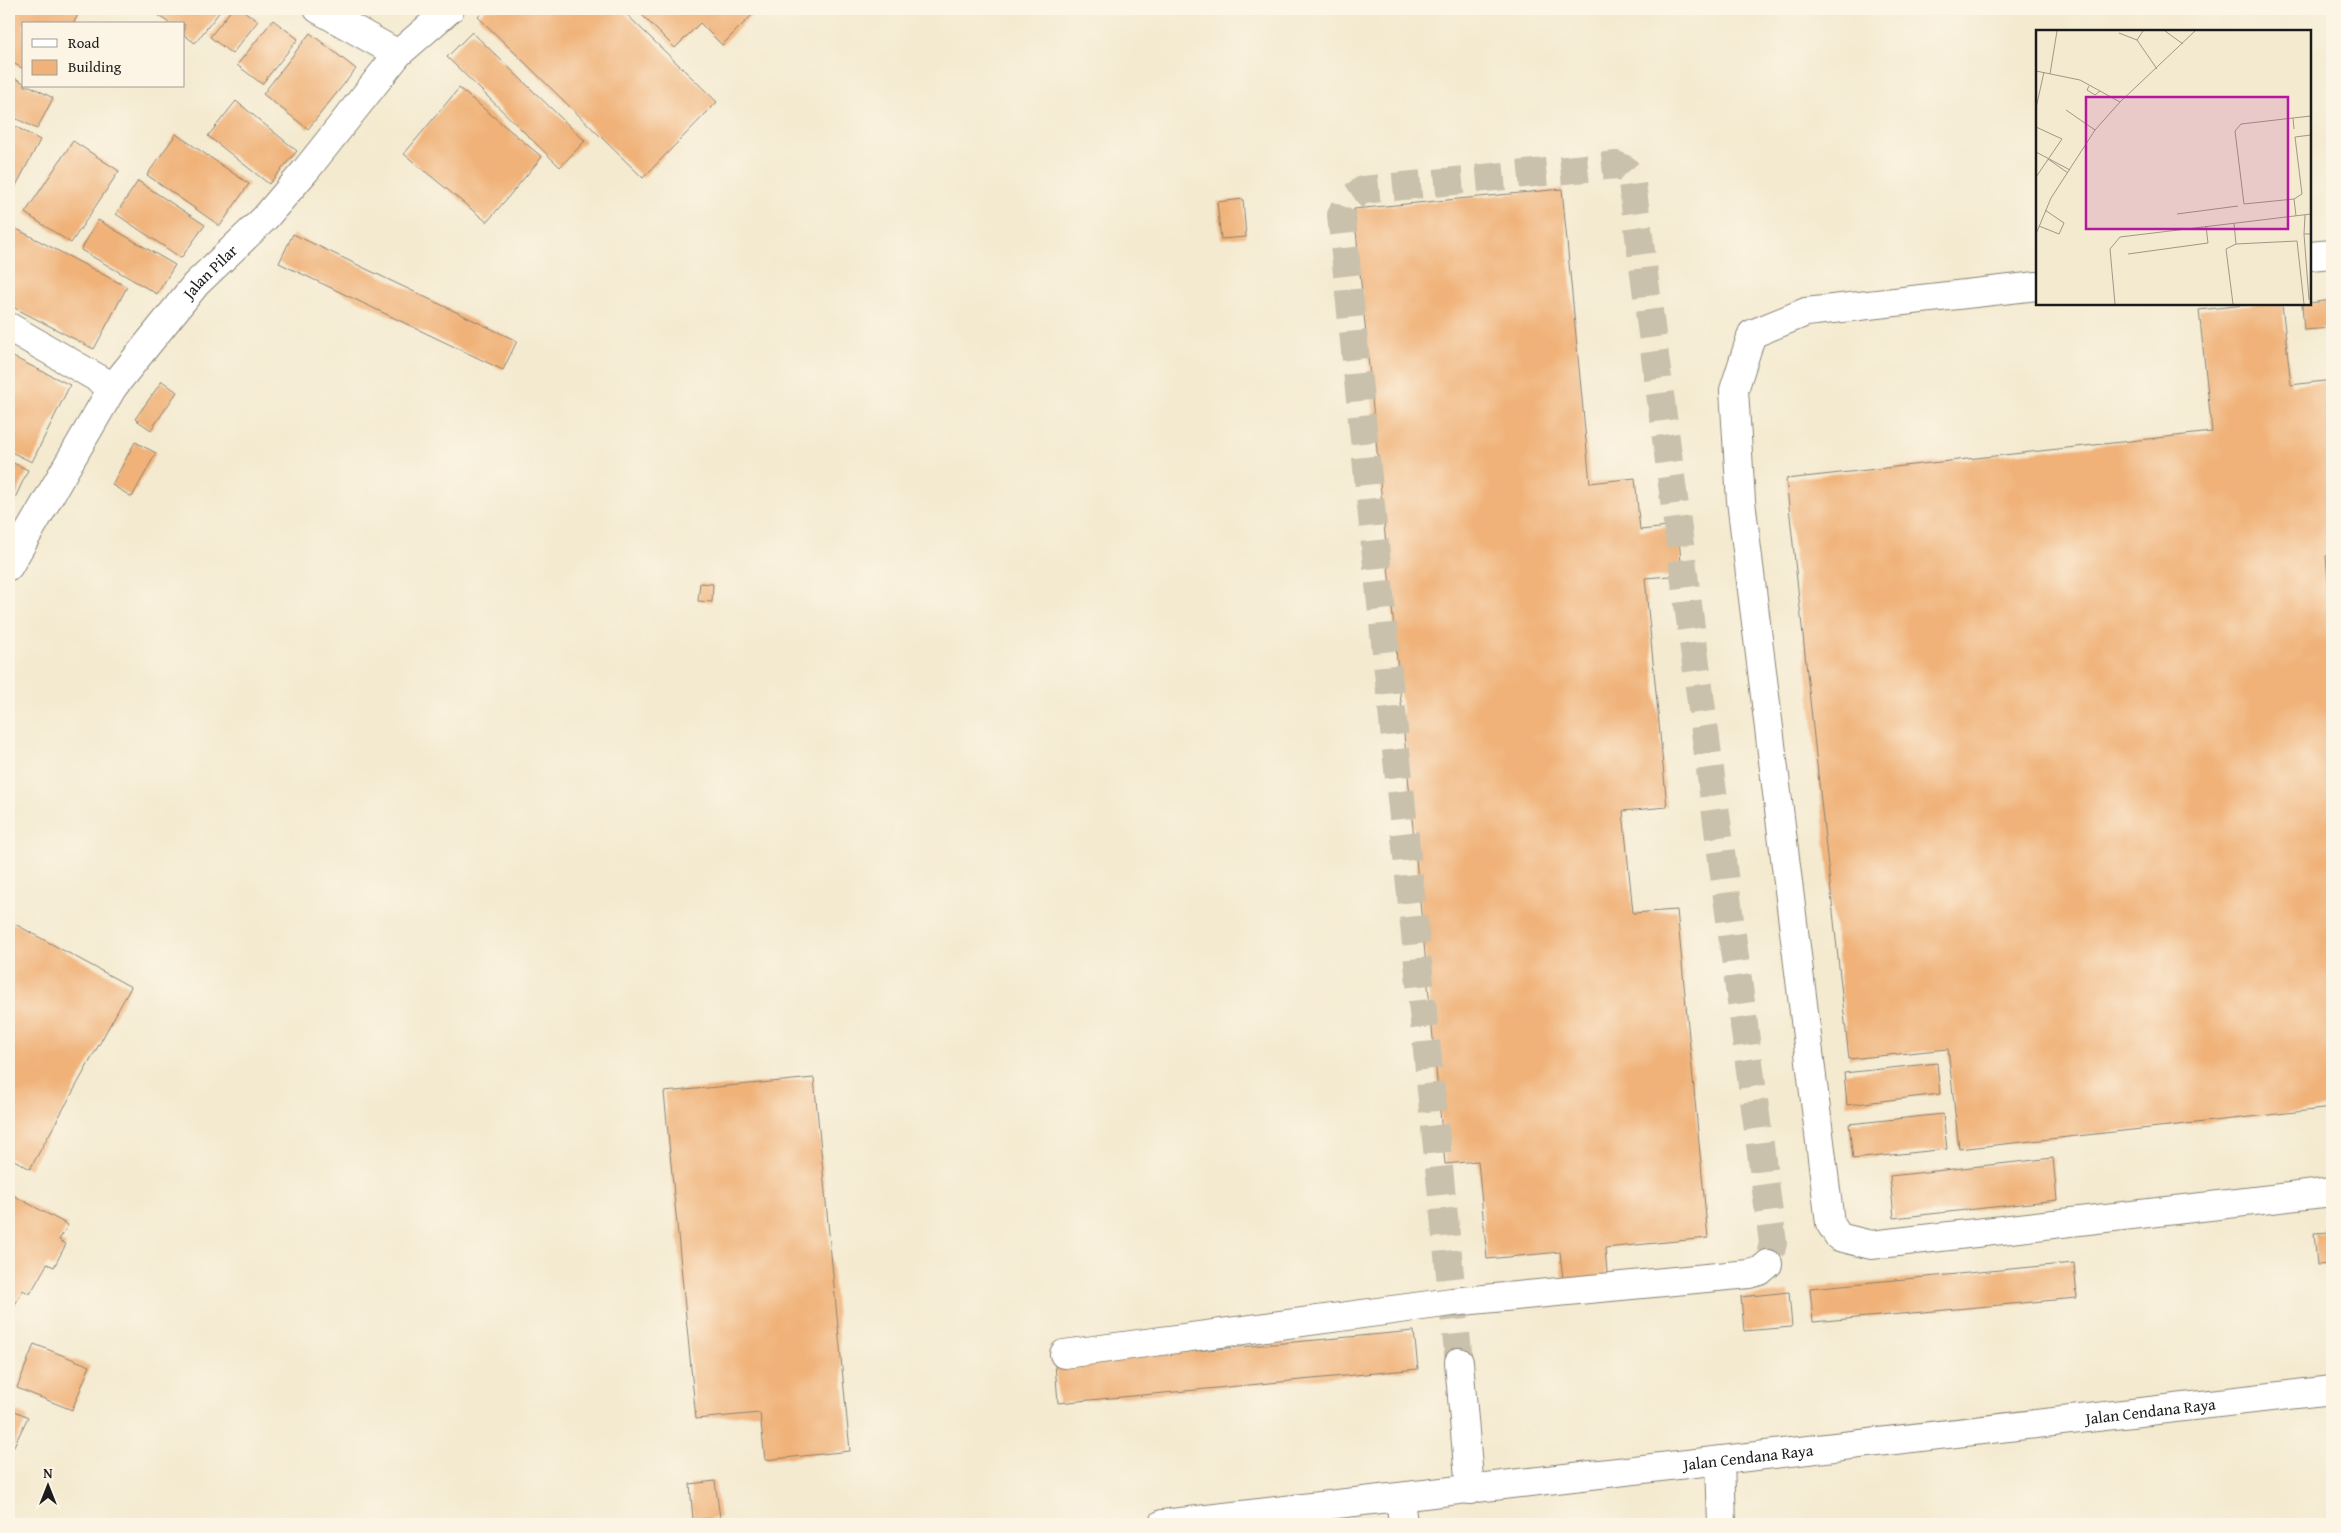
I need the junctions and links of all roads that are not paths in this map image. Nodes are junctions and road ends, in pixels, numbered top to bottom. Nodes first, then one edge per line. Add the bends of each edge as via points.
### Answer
1 (318, 9) edge
2 (450, 9) edge
3 (398, 54) junction
4 (2332, 254) edge
5 (2311, 256) edge
6 (2036, 286) edge
7 (9, 327) edge
8 (113, 387) junction
9 (9, 566) edge
10 (2332, 1192) edge
11 (1768, 1264) dead end
12 (1064, 1354) dead end
13 (1459, 1362) tunnel mouth
14 (2332, 1390) edge
15 (1720, 1461) junction
16 (1470, 1490) junction
17 (1400, 1498) junction
18 (1163, 1524) edge
19 (1403, 1524) edge
20 (1722, 1524) edge

1 - 3 street
2 - 3 street, Jalan Pilar
3 - 8 street, Jalan Pilar via 271,211 196,284
4 - 5 street
6 - 10 street via 1806,312 1752,334 1734,390 1741,501 1830,1223 1839,1237 1871,1245
7 - 8 street
8 - 9 street, Jalan Pilar
11 - 12 street via 1749,1274 1452,1302
13 - 16 street
14 - 15 street, Jalan Cendana Raya
15 - 16 street, Jalan Cendana Raya
15 - 20 street
16 - 17 street, Jalan Cendana Raya
17 - 18 street, Jalan Cendana Raya
17 - 19 street

